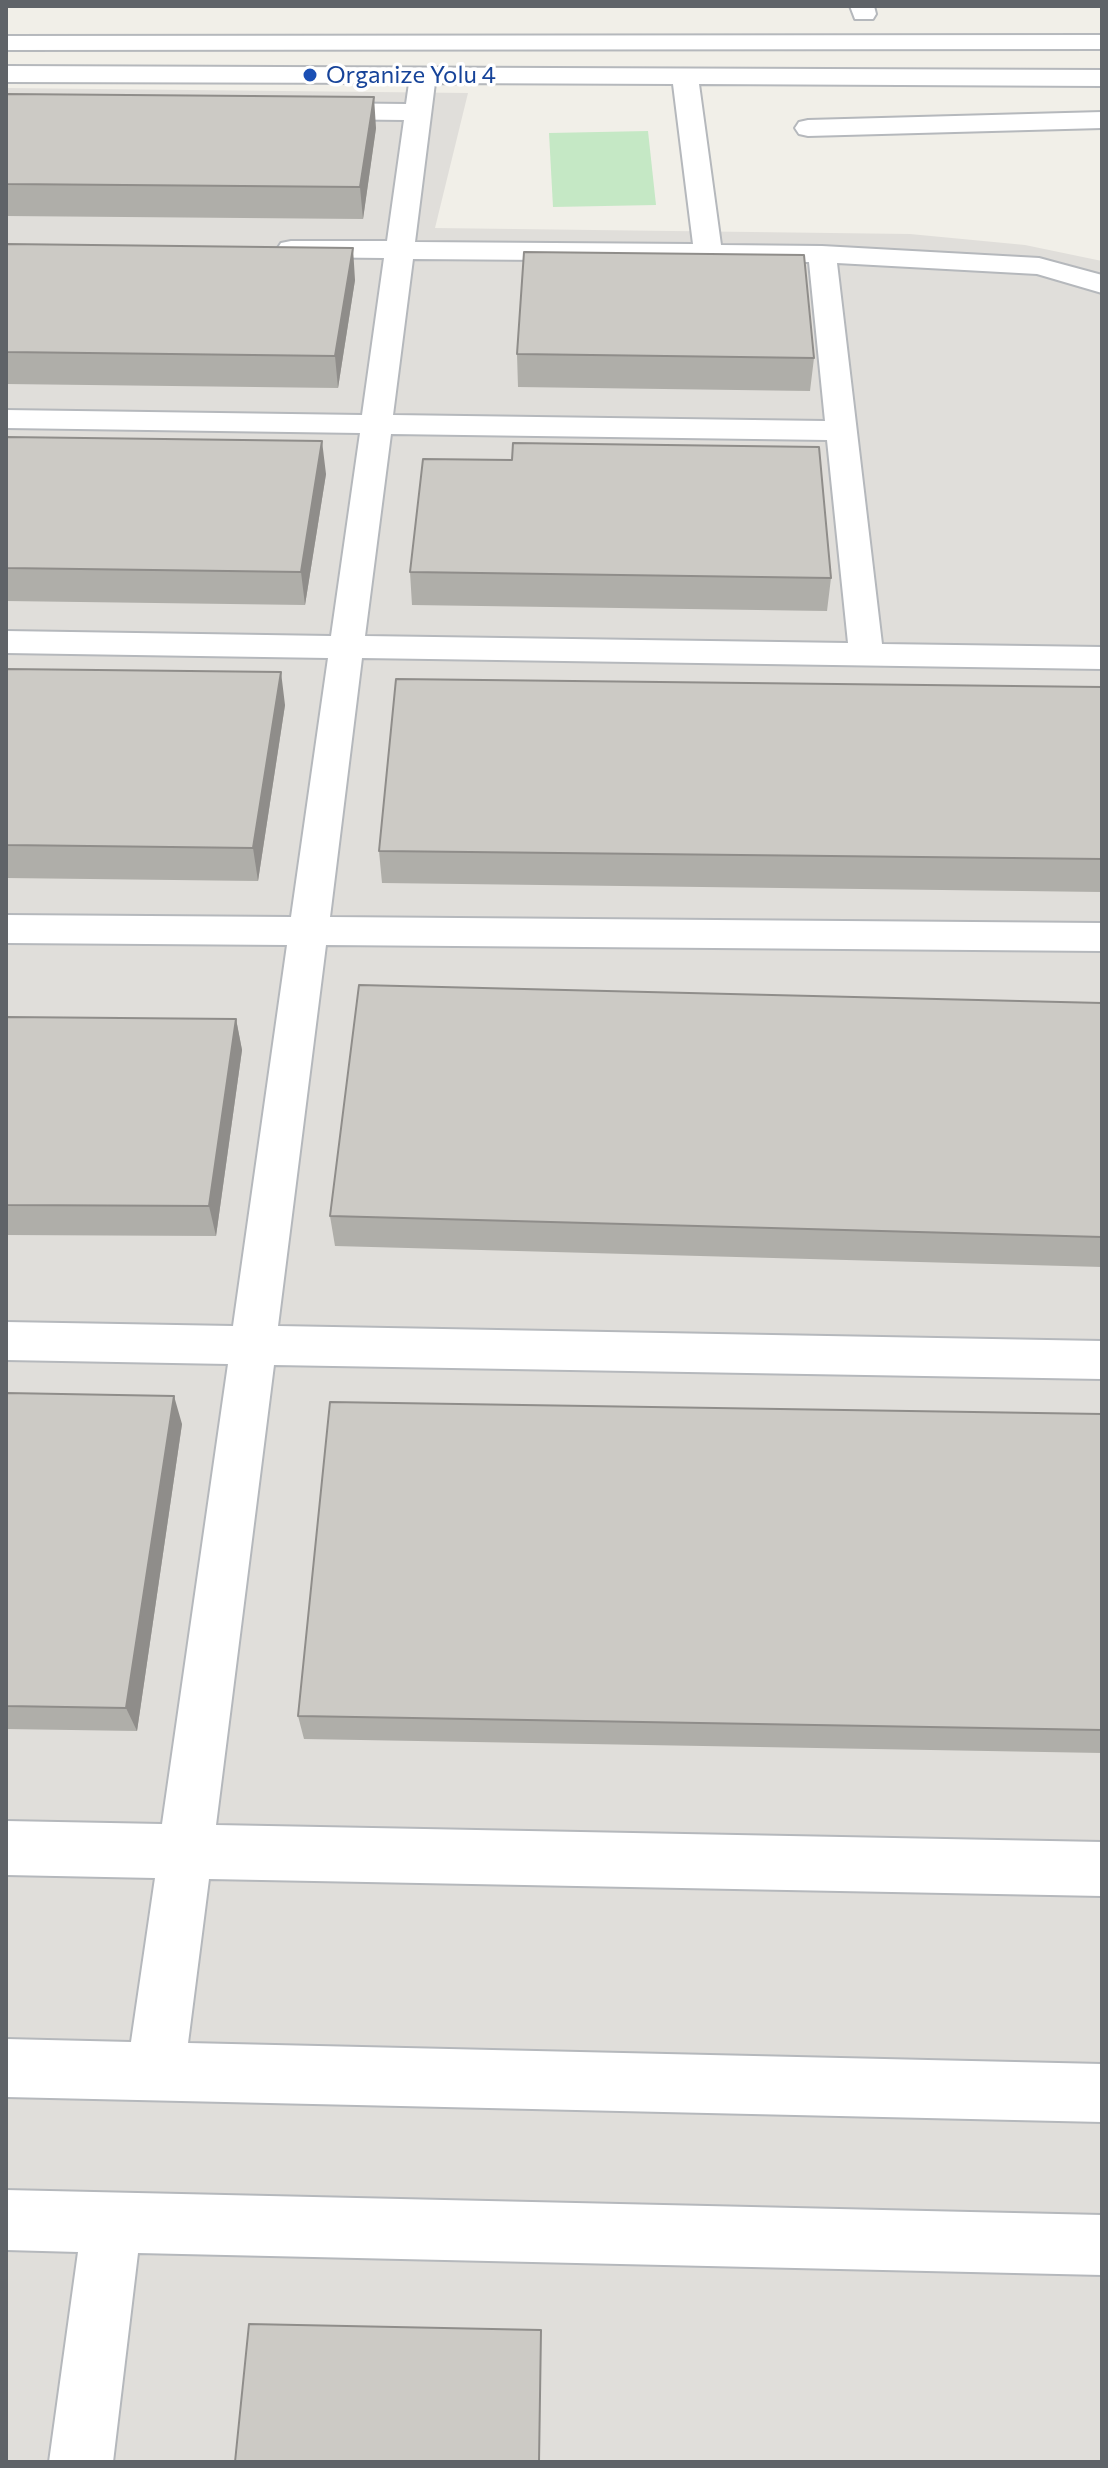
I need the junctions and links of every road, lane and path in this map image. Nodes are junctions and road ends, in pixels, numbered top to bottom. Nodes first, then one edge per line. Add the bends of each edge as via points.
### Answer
1 (1102, 42) edge
2 (6, 43) edge
3 (6, 74) edge
4 (685, 76) junction
5 (1102, 78) edge
6 (421, 94) junction
7 (292, 111) edge
8 (1102, 120) edge
9 (808, 128) dead end
10 (258, 249) edge
11 (400, 250) junction
12 (708, 252) junction
13 (822, 254) junction
14 (1102, 284) edge
15 (6, 419) edge
16 (376, 424) junction
17 (842, 431) junction
18 (6, 642) edge
19 (347, 647) junction
20 (866, 655) junction
21 (1102, 658) edge
22 (6, 929) edge
23 (309, 931) junction
24 (1102, 937) edge
25 (6, 1341) edge
26 (254, 1346) junction
27 (1102, 1360) edge
28 (6, 1848) edge
29 (186, 1852) junction
30 (1102, 1869) edge
31 (6, 2068) edge
32 (156, 2071) junction
33 (1102, 2093) edge
34 (6, 2220) edge
35 (112, 2222) junction
36 (1102, 2245) edge
37 (81, 2462) edge

1 - 2 street via 984,29
3 - 6 street
4 - 5 street
4 - 6 street
4 - 12 street
6 - 7 street
6 - 11 street
8 - 9 street
10 - 11 street
11 - 12 street
11 - 16 street
12 - 13 street
13 - 14 street via 1039,266
13 - 17 street
15 - 16 street
16 - 17 street
16 - 19 street
17 - 20 street
18 - 19 street
19 - 20 street
19 - 23 street
20 - 21 street
22 - 23 street
23 - 24 street
23 - 26 street
25 - 26 street
26 - 27 street
26 - 29 street
28 - 29 street
29 - 30 street
29 - 32 street
31 - 32 street
32 - 33 street
34 - 35 street
35 - 36 street
35 - 37 street

